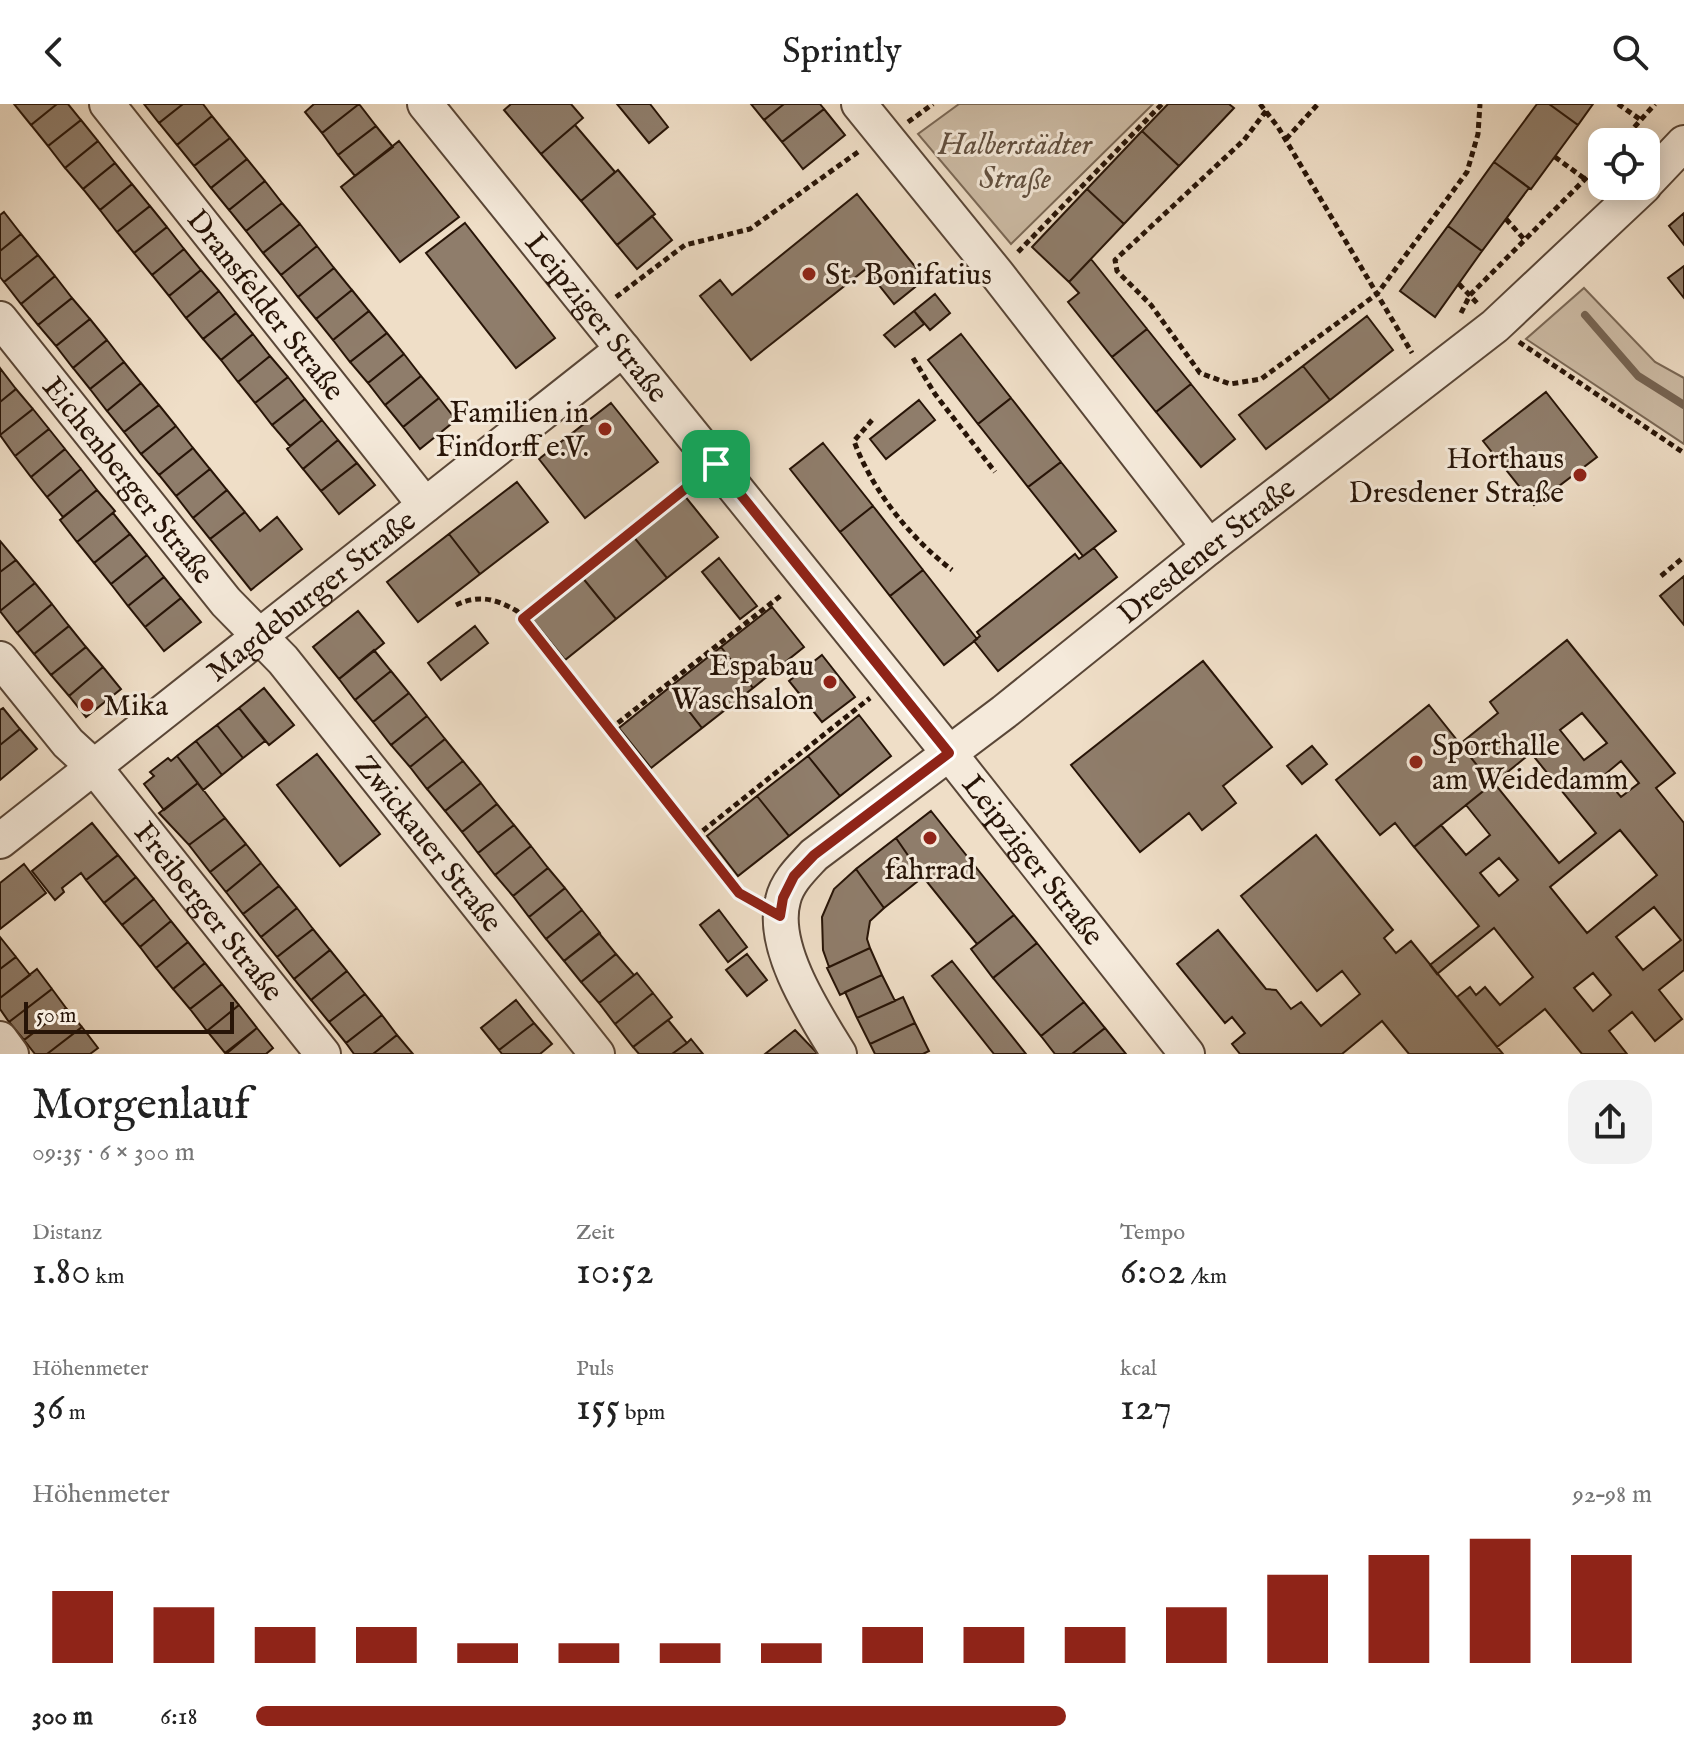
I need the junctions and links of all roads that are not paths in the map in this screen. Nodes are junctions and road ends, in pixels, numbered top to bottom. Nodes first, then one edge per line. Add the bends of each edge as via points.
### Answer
1 (107, 104) edge
2 (425, 104) edge
3 (859, 104) edge
4 (1684, 143) edge
5 (1660, 169) edge
6 (1629, 200) edge
7 (0, 319) edge
8 (623, 349) junction
9 (425, 505) junction
10 (1209, 547) junction
11 (259, 637) junction
12 (0, 659) edge
13 (949, 753) junction
14 (94, 767) junction
15 (0, 841) edge
16 (0, 1039) edge
17 (11, 1054) edge
18 (323, 1054) edge
19 (597, 1054) edge
20 (839, 1054) edge
21 (1187, 1054) edge

1 - 9 street, Dransfelder Straße
2 - 8 street, Leipziger Straße
3 - 10 street
4 - 5 street, Dresdener Straße
6 - 10 street, Dresdener Straße via 1495,326
7 - 11 street, Eichenberger Straße
8 - 9 street, Magdeburger Straße
8 - 13 street, Leipziger Straße
9 - 11 street, Magdeburger Straße
10 - 13 street, Dresdener Straße
11 - 14 street, Magdeburger Straße
11 - 19 street, Zwickauer Straße via 283,660
12 - 14 street, Freiberger Straße
13 - 20 street, Dresdener Straße via 814,855 783,898 785,951
13 - 21 street, Leipziger Straße
14 - 15 street, Magdeburger Straße
14 - 18 street, Freiberger Straße
16 - 17 street

